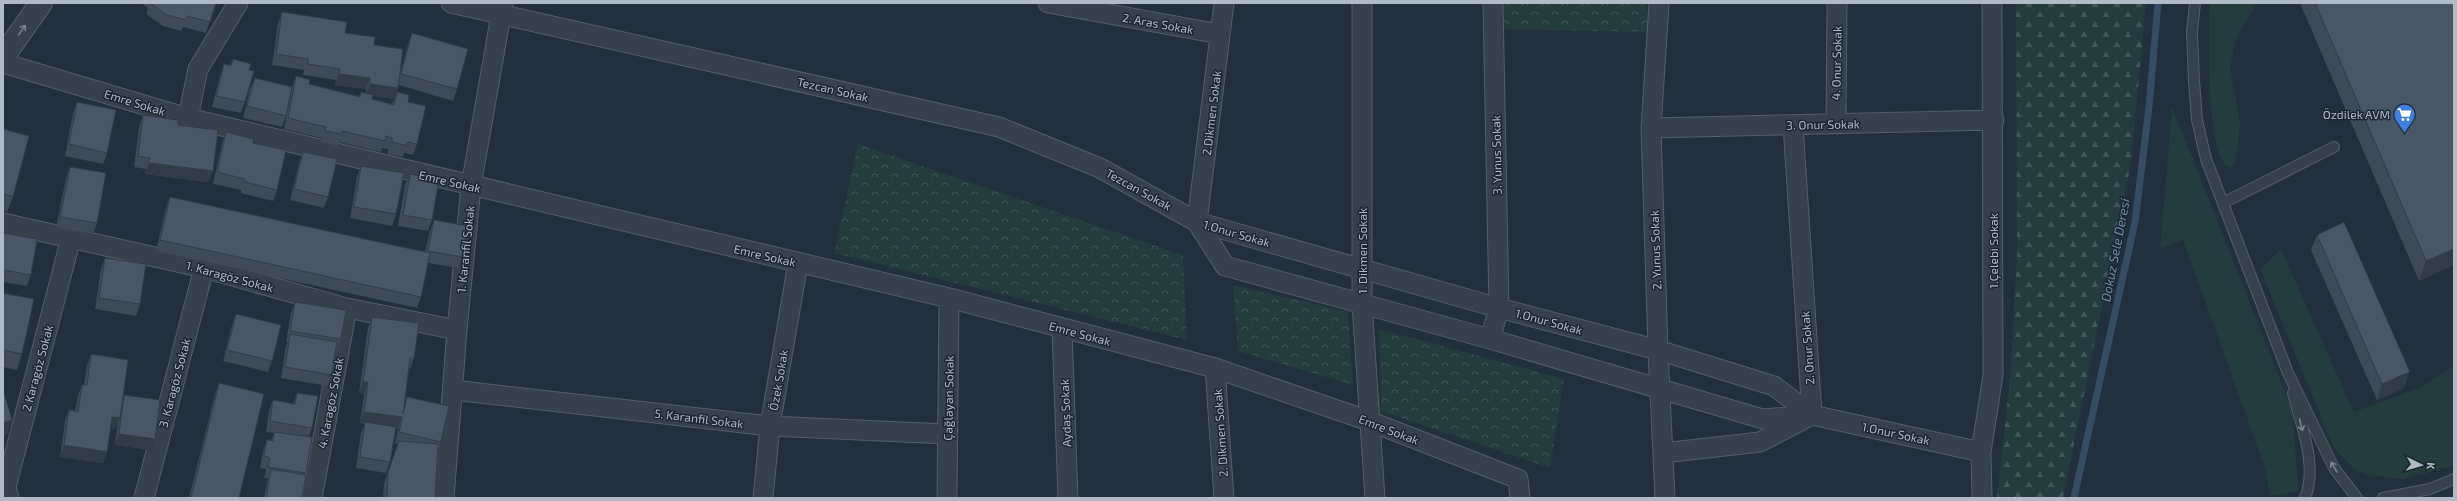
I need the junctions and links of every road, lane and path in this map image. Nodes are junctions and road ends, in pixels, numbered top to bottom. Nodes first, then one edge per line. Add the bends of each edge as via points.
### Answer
1 (41, 3) edge
2 (238, 3) edge
3 (451, 3) edge
4 (1048, 3) edge
5 (1224, 3) edge
6 (1362, 3) edge
7 (1493, 3) edge
8 (1659, 3) edge
9 (1837, 3) edge
10 (1992, 3) edge
11 (2195, 3) edge
12 (502, 9) edge
13 (1220, 34) junction
14 (3, 57) edge
15 (3, 63) edge
16 (188, 118) junction
17 (1994, 120) junction
18 (1793, 124) junction
19 (1836, 124) junction
20 (1651, 128) junction
21 (2334, 147) dead end
22 (471, 186) junction
23 (2223, 203) junction
24 (1197, 222) junction
25 (3, 223) edge
26 (71, 238) junction
27 (798, 263) junction
28 (204, 268) junction
29 (1362, 268) junction
30 (949, 298) junction
31 (1362, 304) junction
32 (347, 308) junction
33 (1499, 308) junction
34 (1062, 329) junction
35 (457, 330) junction
36 (1490, 339) junction
37 (1658, 350) junction
38 (1215, 368) junction
39 (2288, 373) junction
40 (1660, 388) junction
41 (453, 390) junction
42 (1812, 415) junction
43 (1368, 421) junction
44 (770, 426) junction
45 (947, 434) junction
46 (1663, 452) junction
47 (1981, 452) junction
48 (2454, 479) edge
49 (9, 498) edge
50 (144, 498) edge
51 (312, 498) edge
52 (444, 498) edge
53 (763, 498) edge
54 (947, 498) edge
55 (1068, 498) edge
56 (1224, 498) edge
57 (1375, 498) edge
58 (1520, 498) edge
59 (1665, 498) edge
60 (1982, 498) edge
61 (2305, 498) edge
62 (2358, 498) edge
63 (2383, 498) edge

14 -> 1 street
2 - 16 street via 198,69
3 - 12 street, Tezcan Sokak
4 - 13 street, 2. Aras Sokak
5 - 13 street, 2.Dikmen Sokak
6 - 29 street, 1. Dikmen Sokak
7 - 33 street, 3. Yunus Sokak
8 - 20 street, 2. Yunus Sokak
9 - 19 street, 4. Onur Sokak
10 - 17 street, 1.Çelebi Sokak
11 - 23 lane via 2192,32 2197,120 2206,159
12 - 22 street, 1. Karanfil Sokak
12 - 24 street, Tezcan Sokak via 999,127 1100,168
13 - 24 street, 2.Dikmen Sokak
15 - 16 street, Emre Sokak
16 - 22 street, Emre Sokak
17 - 19 street, 3. Onur Sokak
17 - 47 street, 1.Çelebi Sokak via 1993,375
18 - 19 street, 3. Onur Sokak
18 - 20 street, 3. Onur Sokak
18 - 42 street, 2. Onur Sokak
20 - 37 street, 2. Yunus Sokak
21 - 23 lane
22 - 27 street, Emre Sokak
22 - 35 street, 1. Karanfil Sokak
23 - 39 lane
24 - 29 street, 1.Onur Sokak
24 - 31 street, 1.Onur Sokak via 1225,266
25 - 26 street, 1. Karagöz Sokak
26 - 28 street, 1. Karagöz Sokak
26 - 49 street, 2 Karagöz Sokak via 6,487
27 - 30 street, Emre Sokak
27 - 44 street, Özek Sokak
28 - 32 street, 1. Karagöz Sokak
28 - 50 street, 3. Karagöz Sokak
29 - 31 street, 1. Dikmen Sokak
29 - 33 street, 1.Onur Sokak
30 - 34 street, Emre Sokak
30 - 45 street, Çağlayan Sokak
31 - 36 street, 1.Onur Sokak
31 - 43 street, 1. Dikmen Sokak
32 - 35 street, 1. Karagöz Sokak
32 - 51 street, 4. Karagöz Sokak
33 - 36 street, 3. Yunus Sokak
33 - 37 street, 1.Onur Sokak
34 - 38 street, Emre Sokak
34 - 55 street, Aydaş Sokak
35 - 41 street, 1. Karanfil Sokak
36 - 40 street, 1.Onur Sokak
37 - 40 street, 2. Yunus Sokak
37 - 42 street, 1.Onur Sokak via 1774,386
38 - 43 street, Emre Sokak
38 - 56 street, 2. Dikmen Sokak
39 -> 61 lane via 2309,458 2311,485
62 -> 39 lane via 2334,468
40 - 42 street, 1.Onur Sokak via 1763,419
40 - 46 street, 2. Yunus Sokak
41 - 44 street, 5. Karanfil Sokak
41 - 52 street, 1. Karanfil Sokak
42 - 46 street via 1760,442
42 - 47 street, 1.Onur Sokak
43 - 57 street, 1. Dikmen Sokak
43 - 58 street, Emre Sokak via 1518,479
44 - 45 street, 5. Karanfil Sokak
44 - 53 street, Özek Sokak
45 - 54 street, Çağlayan Sokak
46 - 59 street, 2. Yunus Sokak
47 - 60 street, 1.Çelebi Sokak
48 - 63 lane via 2430,489

